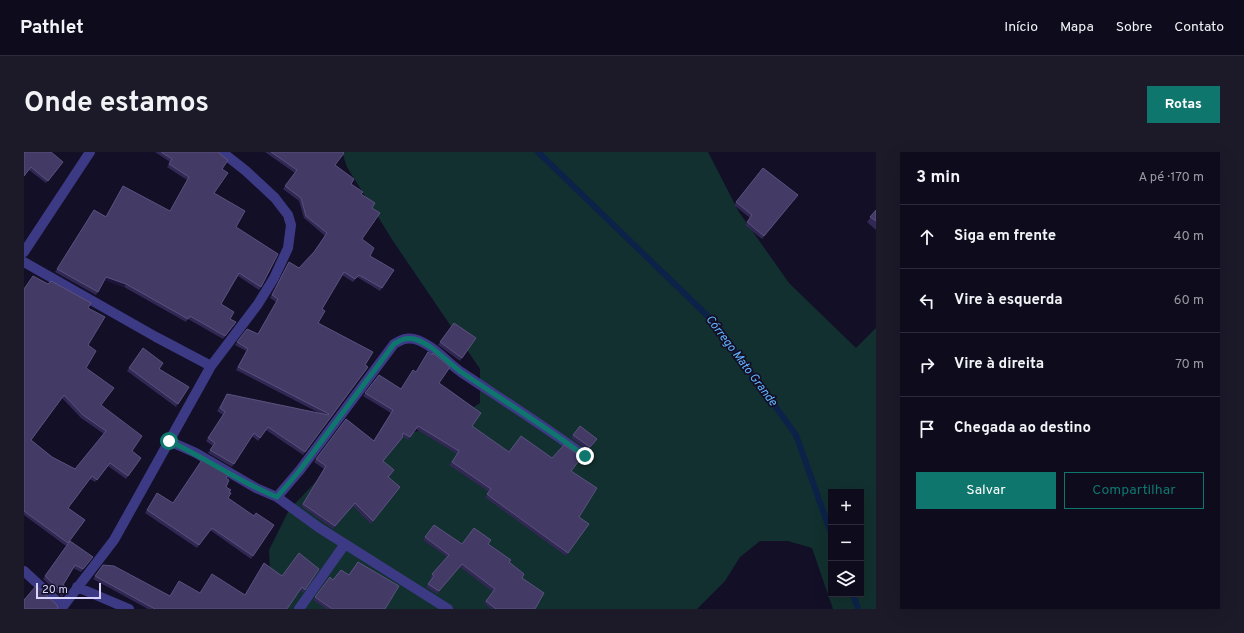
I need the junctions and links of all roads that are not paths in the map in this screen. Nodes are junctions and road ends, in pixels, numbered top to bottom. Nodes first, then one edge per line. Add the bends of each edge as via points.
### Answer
1 (90, 152) edge
2 (222, 152) edge
3 (24, 252) edge
4 (24, 262) edge
5 (211, 366) junction
6 (169, 441) junction
7 (585, 456) dead end
8 (277, 497) junction
9 (345, 544) junction
10 (24, 572) edge
11 (77, 587) junction
12 (61, 608) edge
13 (129, 609) edge
14 (299, 609) edge
15 (448, 609) edge

1 - 3 street
2 - 5 street via 270,193 288,215 291,237 274,278 258,304
4 - 5 street
5 - 6 street
6 - 8 street
6 - 11 street via 114,540
7 - 8 street via 425,344 404,338 394,344
8 - 9 street
9 - 14 street
9 - 15 street
10 - 12 street
11 - 12 street
11 - 13 street

